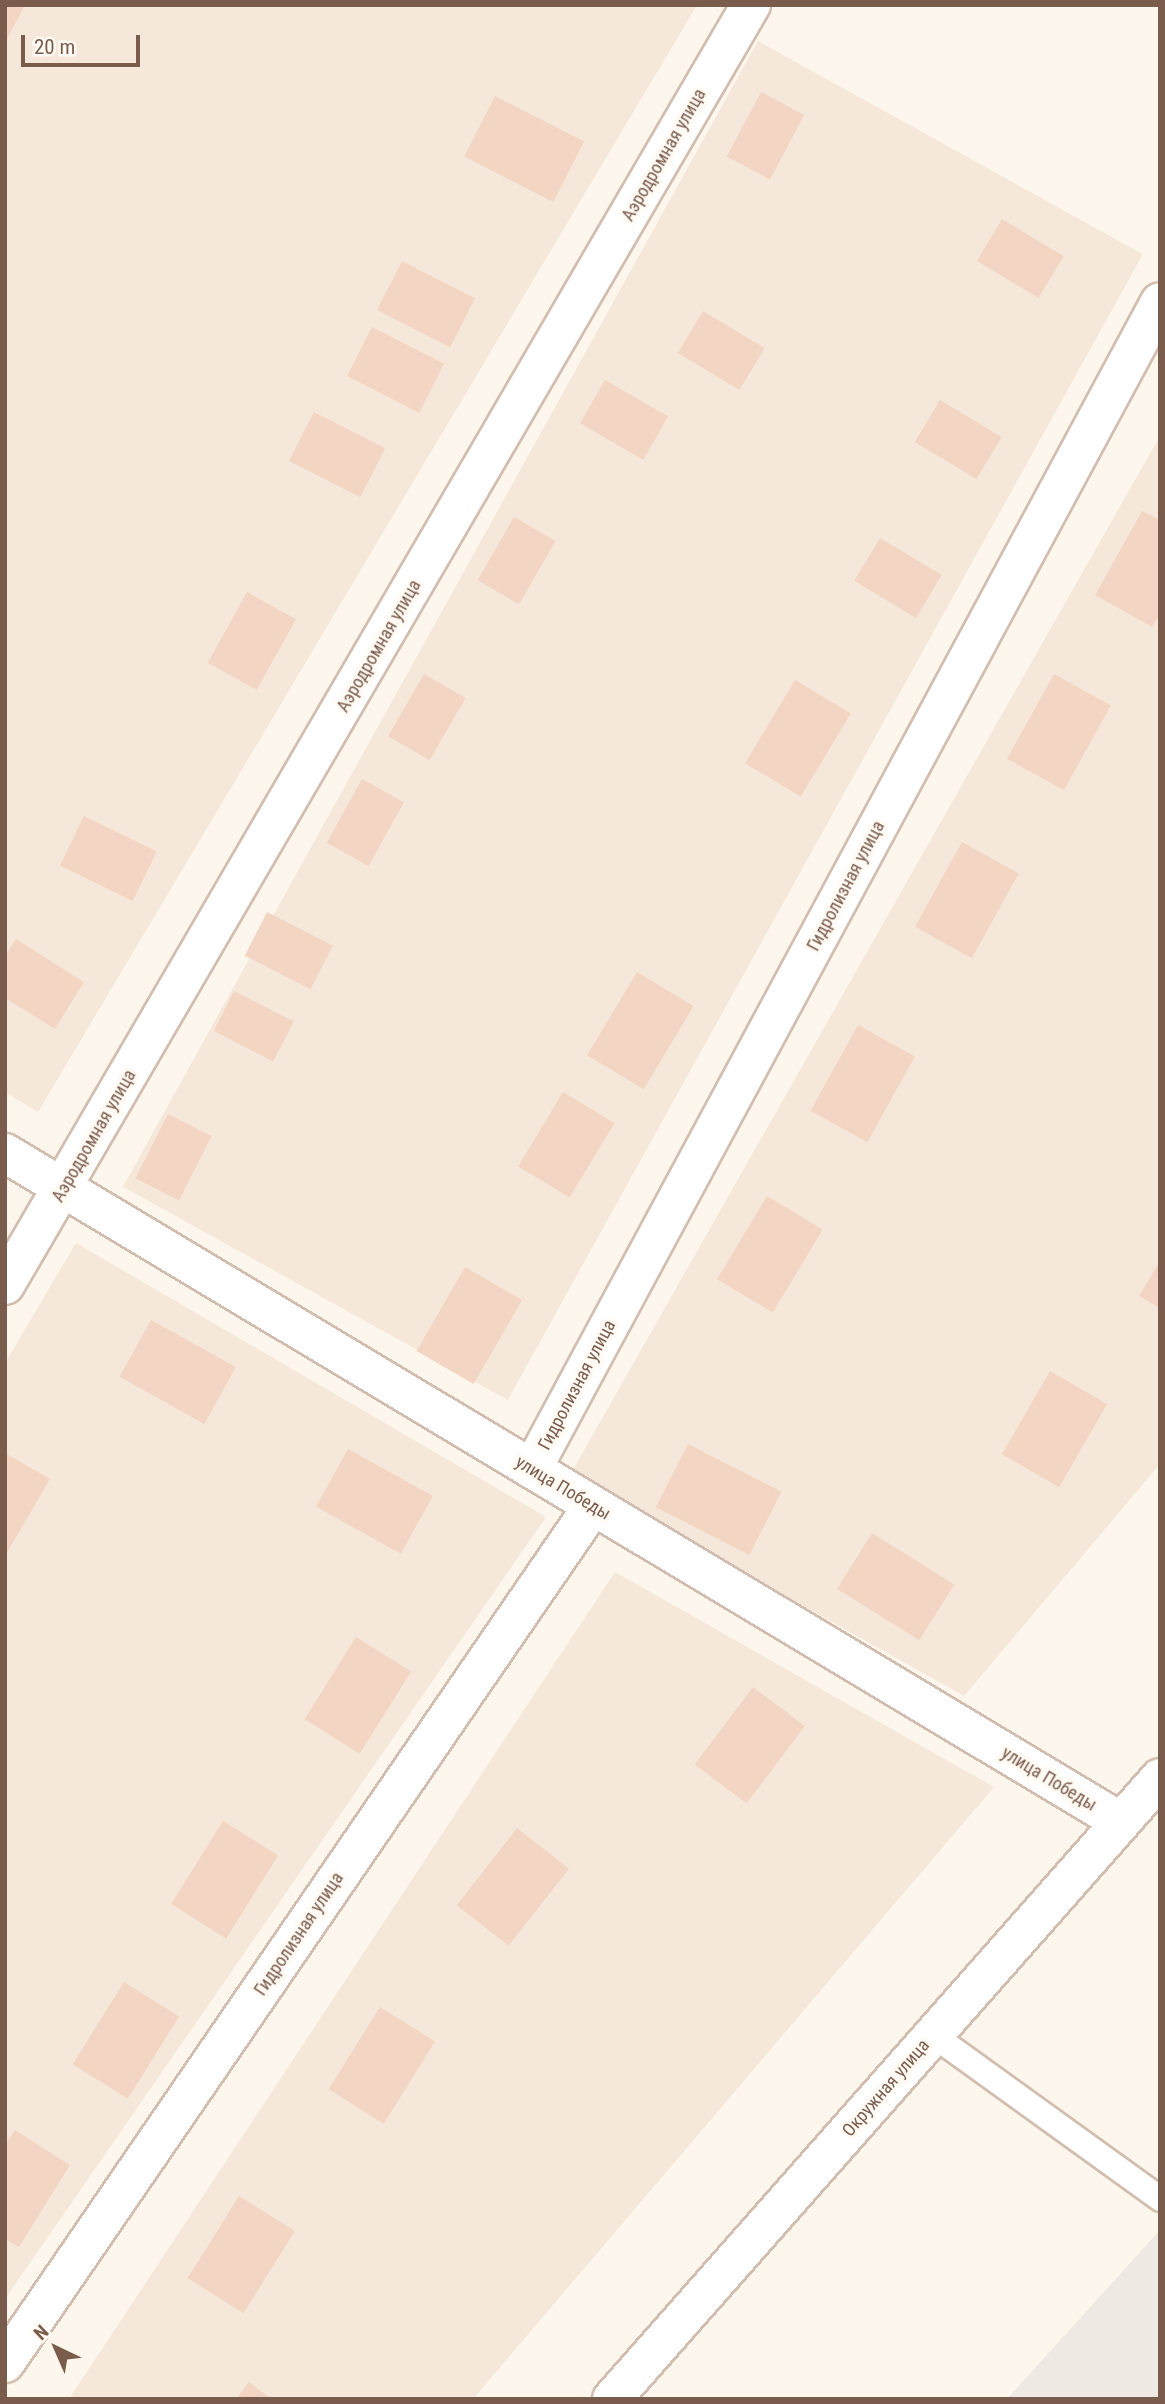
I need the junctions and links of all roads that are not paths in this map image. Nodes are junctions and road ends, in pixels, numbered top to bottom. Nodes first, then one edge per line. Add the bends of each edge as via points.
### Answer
1 (751, 5) edge
2 (1160, 302) edge
3 (5, 1153) edge
4 (63, 1188) junction
5 (5, 1285) edge
6 (532, 1469) junction
7 (593, 1506) junction
8 (1160, 1778) edge
9 (1121, 1822) junction
10 (933, 2035) junction
11 (1160, 2199) edge
12 (5, 2363) edge
13 (612, 2399) edge

1 - 4 street, Аэродромная улица
2 - 6 street, Гидролизная улица
3 - 4 street, улица Победы
4 - 5 street, Аэродромная улица
4 - 6 street, улица Победы
6 - 7 street, улица Победы
7 - 9 street, улица Победы
7 - 12 street, Гидролизная улица
8 - 9 street, Окружная улица
9 - 10 street, Окружная улица
10 - 11 lane
10 - 13 street, Окружная улица

